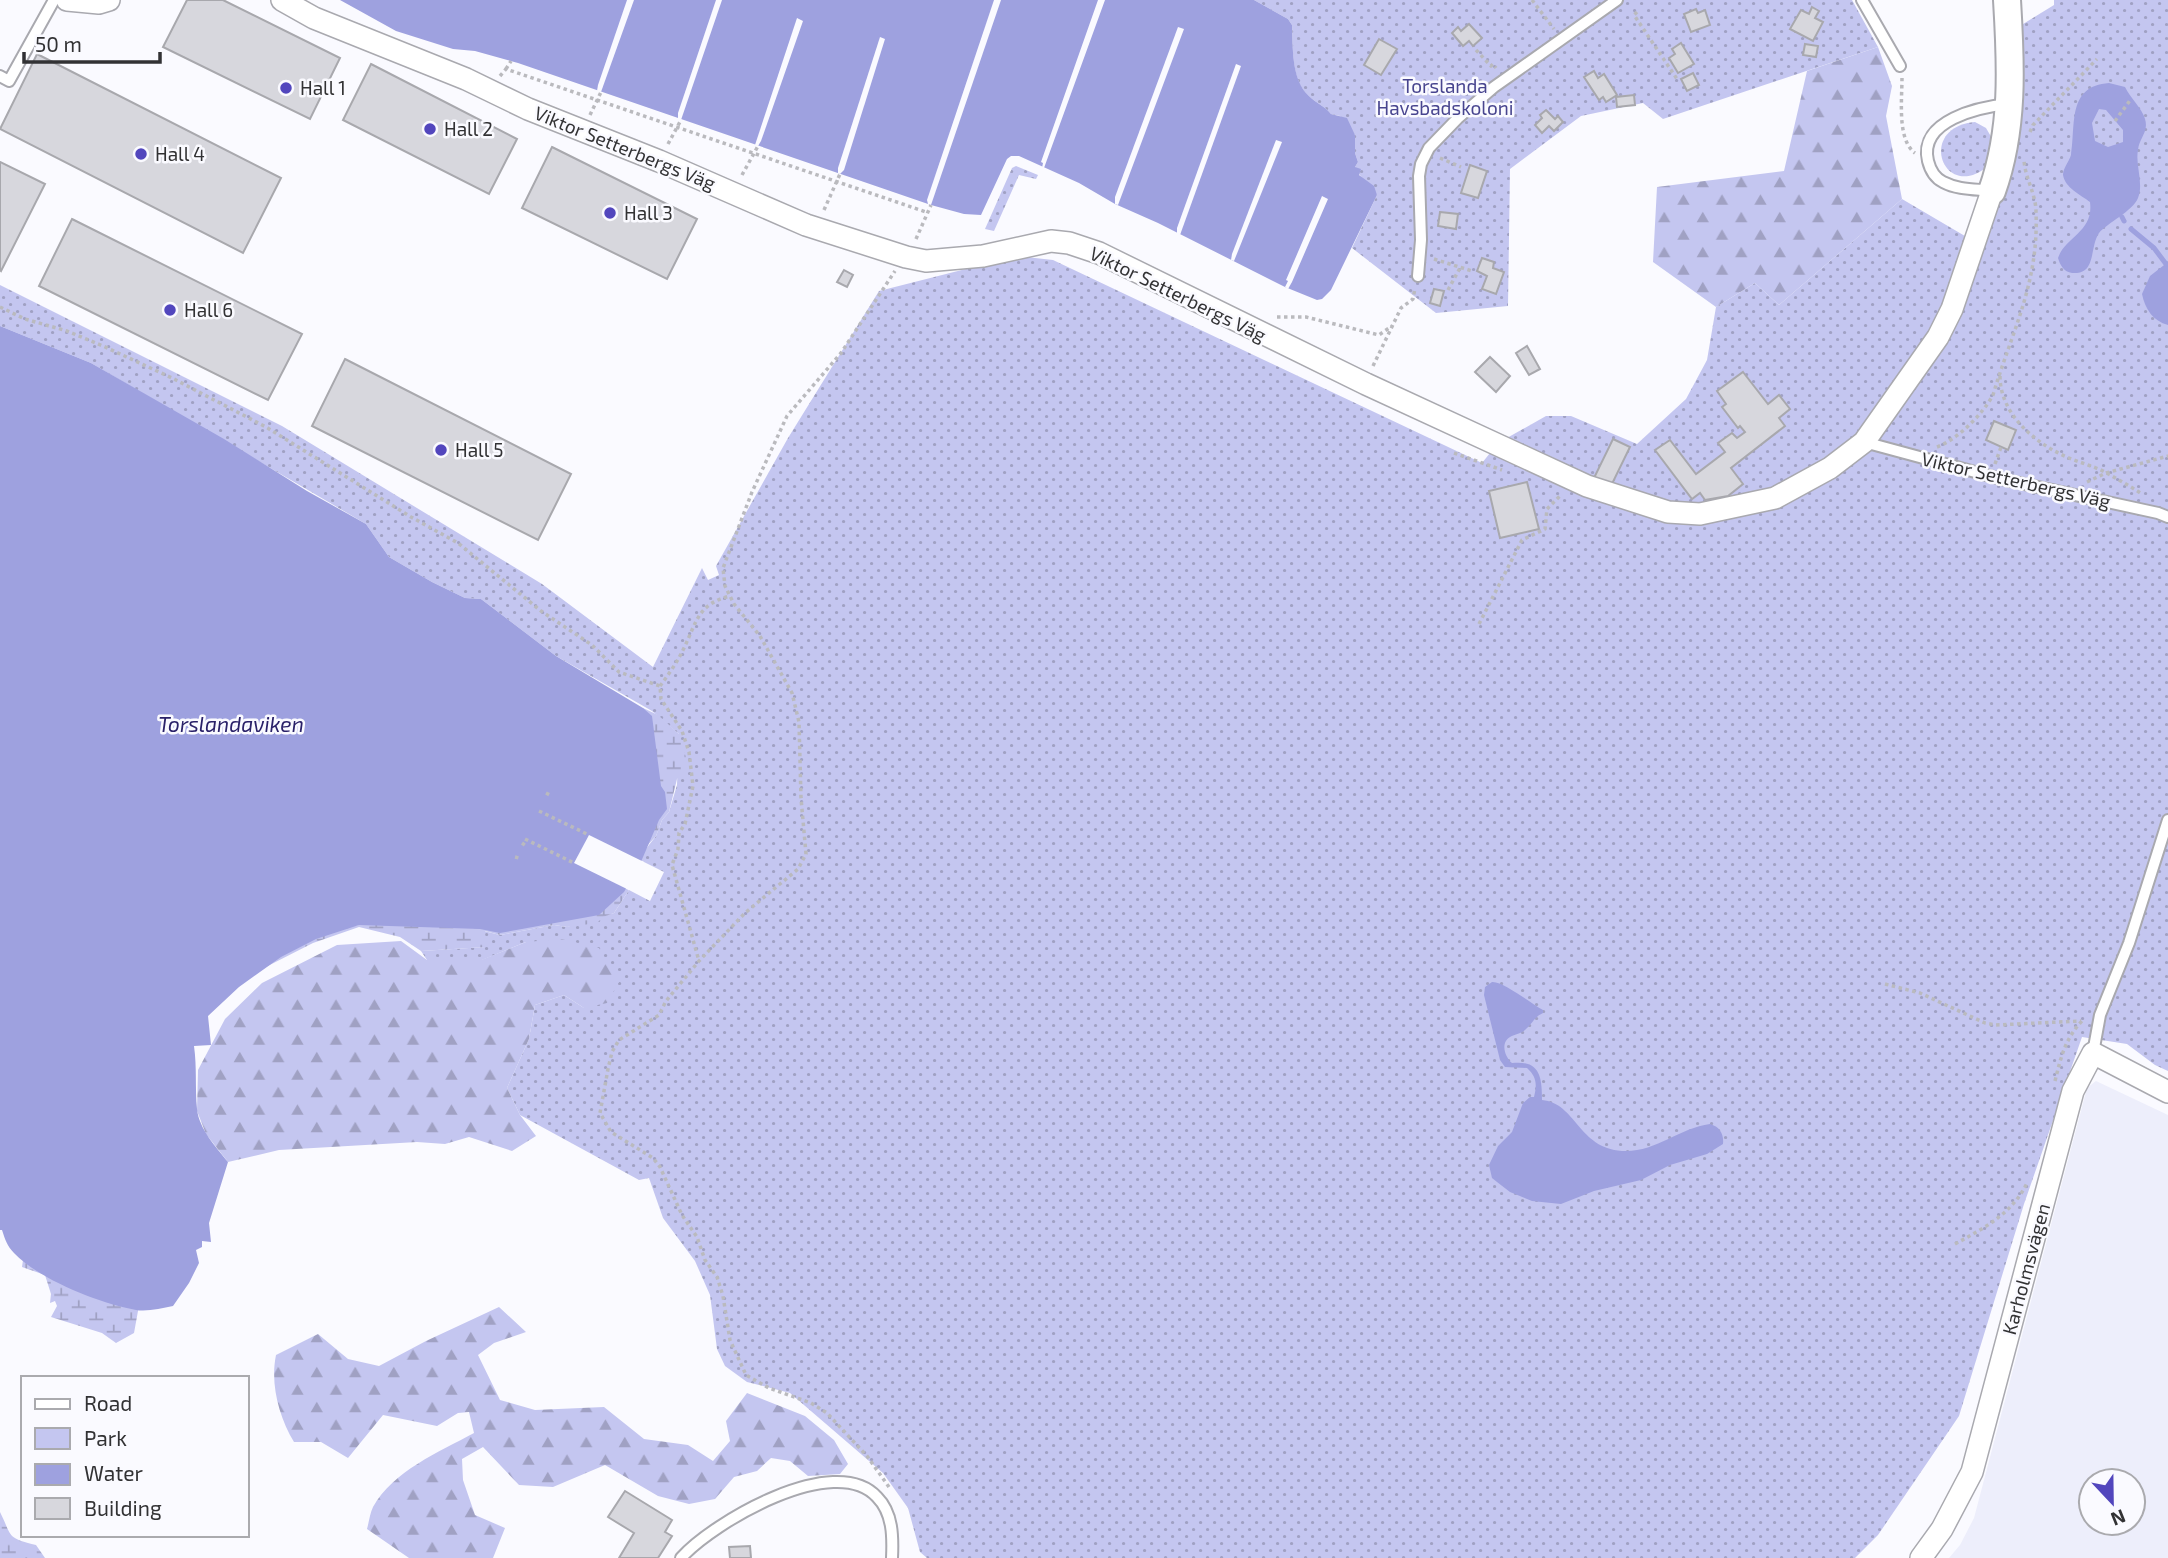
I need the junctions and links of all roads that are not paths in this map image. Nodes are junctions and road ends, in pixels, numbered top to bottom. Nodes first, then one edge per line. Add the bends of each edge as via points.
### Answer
1 (54, 0) edge
2 (67, 0) edge
3 (109, 0) edge
4 (282, 0) edge
5 (1617, 0) edge
6 (1862, 0) edge
7 (2007, 0) edge
8 (1899, 66) road end
9 (0, 76) edge
10 (2010, 104) junction
11 (1992, 191) junction
12 (1418, 276) road end
13 (1864, 442) junction
14 (2163, 515) edge
15 (2168, 820) edge
16 (2092, 1053) junction
17 (2168, 1092) edge
18 (681, 1558) edge
19 (892, 1558) edge
20 (1921, 1558) edge

1 - 9 lane via 9,81
2 - 3 street
4 - 13 street, Viktor Setterbergs Väg via 314,18 816,228 906,257 926,261 984,256 1051,241 1099,253 1366,384 1580,482 1668,512 1700,514 1775,498 1830,468
5 - 12 lane via 1505,79 1426,152 1419,176
6 - 8 lane
7 - 10 street
10 - 11 street
10 - 11 lane via 1958,115 1933,135 1927,153 1932,172 1942,182
11 - 13 street, Viktor Setterbergs Väg via 1938,337
13 - 14 lane, Viktor Setterbergs Väg
15 - 16 lane via 2129,943 2100,1015
16 - 17 street
16 - 20 street, Karholmsvägen via 2073,1091 1972,1472
18 - 19 lane via 706,1535 762,1503 799,1489 840,1482 862,1486 886,1509

